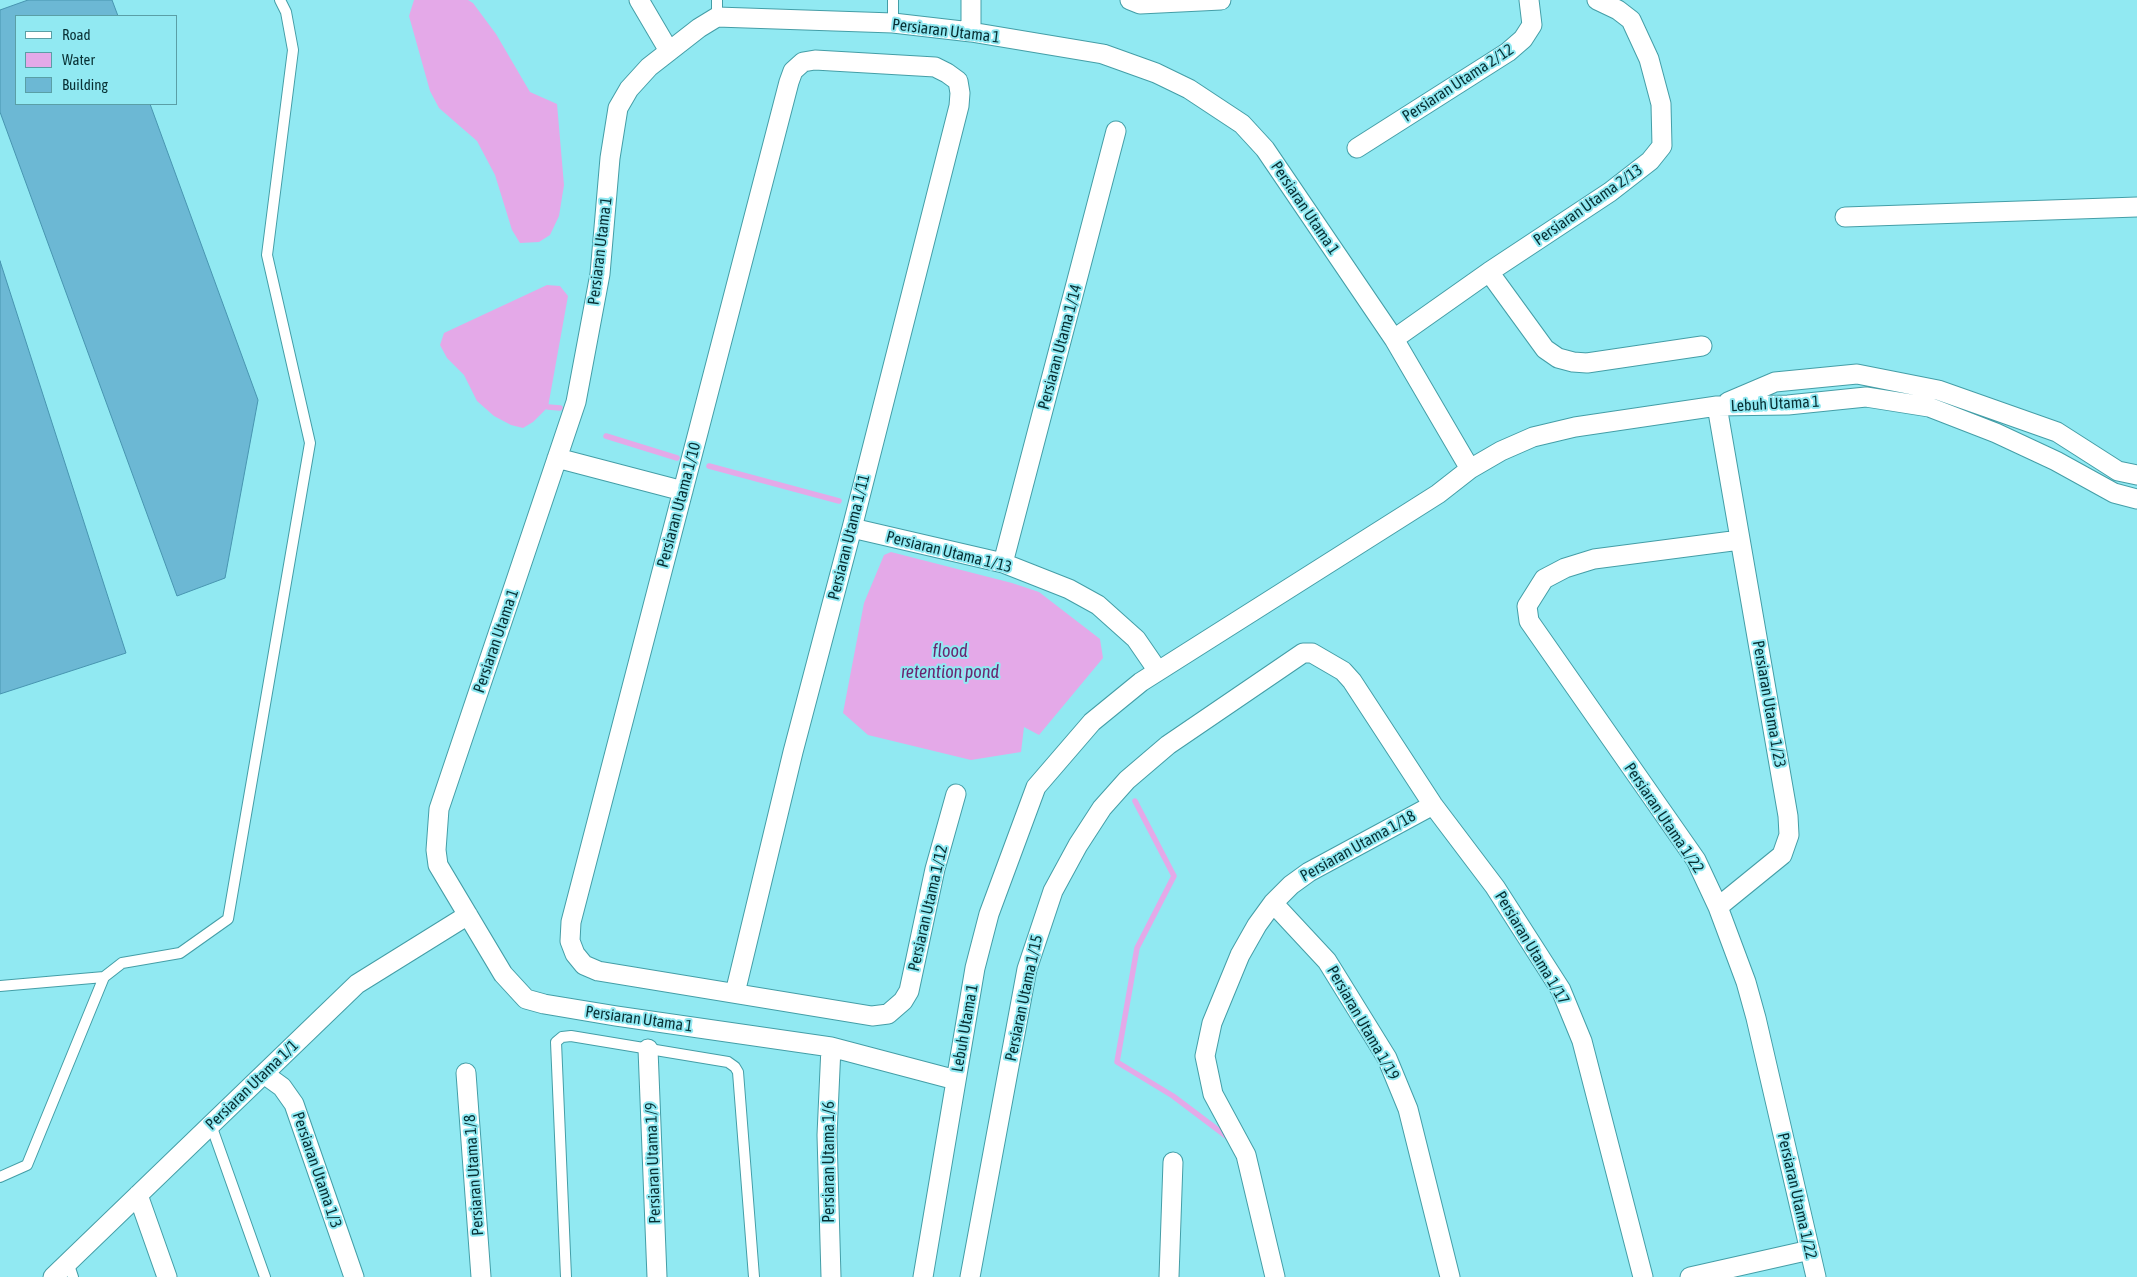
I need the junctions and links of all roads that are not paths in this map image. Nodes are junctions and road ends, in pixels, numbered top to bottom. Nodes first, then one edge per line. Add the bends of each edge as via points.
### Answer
1 (280, 0) edge
2 (639, 0) edge
3 (893, 0) edge
4 (971, 0) edge
5 (1130, 0) edge
6 (1221, 0) edge
7 (1529, 0) edge
8 (1597, 0) edge
9 (717, 9) edge
10 (893, 23) junction
11 (971, 32) junction
12 (669, 51) junction
13 (958, 81) joint
14 (1116, 131) dead end
15 (1357, 148) dead end
16 (2137, 207) edge
17 (1845, 217) dead end
18 (1489, 272) junction
19 (1394, 339) junction
20 (1702, 346) dead end
21 (1717, 406) junction
22 (557, 458) junction
23 (1470, 468) junction
24 (2137, 474) edge
25 (683, 491) junction
26 (2137, 499) edge
27 (852, 528) junction
28 (1740, 540) junction
29 (1003, 562) junction
30 (1332, 663) joint
31 (1158, 671) junction
32 (956, 794) dead end
33 (1432, 805) junction
34 (1273, 903) junction
35 (1718, 907) junction
36 (468, 915) junction
37 (104, 977) junction
38 (0, 986) edge
39 (735, 993) junction
40 (831, 1047) junction
41 (648, 1049) junction
42 (466, 1073) dead end
43 (264, 1074) junction
44 (956, 1080) junction
45 (211, 1125) junction
46 (1173, 1162) dead end
47 (0, 1177) edge
48 (138, 1195) junction
49 (1810, 1250) junction
50 (71, 1270) edge
51 (53, 1277) edge
52 (167, 1277) edge
53 (265, 1277) edge
54 (354, 1277) edge
55 (481, 1277) edge
56 (566, 1277) edge
57 (657, 1277) edge
58 (754, 1277) edge
59 (831, 1277) edge
60 (923, 1277) edge
61 (970, 1277) edge
62 (1169, 1277) edge
63 (1275, 1277) edge
64 (1450, 1277) edge
65 (1643, 1277) edge
66 (1690, 1277) edge
67 (1816, 1277) edge

1 - 37 lane via 286,12 293,50 267,255 310,443 228,919 180,953 122,963
2 - 12 street
3 - 10 lane
4 - 11 street
5 - 6 street via 1140,4
7 - 15 street, Persiaran Utama 2/12 via 1532,25 1508,52
8 - 18 street, Persiaran Utama 2/13 via 1631,20 1649,59 1663,124 1662,146 1650,161 1610,192
9 - 10 street, Persiaran Utama 1
9 - 12 street, Persiaran Utama 1
10 - 11 street, Persiaran Utama 1
11 - 19 street, Persiaran Utama 1 via 1103,54 1190,88 1242,124 1287,180
12 - 22 street, Persiaran Utama 1 via 649,67 618,108 610,158 600,274 576,402
13 - 25 street, Persiaran Utama 1/10 via 935,67 815,60 804,62 793,71
13 - 27 street, Persiaran Utama 1/11 via 959,106
14 - 29 street, Persiaran Utama 1/14
16 - 17 street
18 - 19 street, Persiaran Utama 2/13
18 - 20 street via 1540,342 1558,358 1587,363
19 - 23 street, Persiaran Utama 1
21 - 23 street via 1562,429 1533,437
21 - 24 street, Lebuh Utama 1 via 1775,382 1857,374 1938,390 2056,432 2118,471
21 - 26 street, Lebuh Utama 1 via 1788,405 1866,397 1928,407 2056,461 2114,493
21 - 28 street, Persiaran Utama 1/23
22 - 25 street
22 - 36 street, Persiaran Utama 1 via 439,809 438,864
23 - 31 street via 1438,494
25 - 39 street, Persiaran Utama 1/10 via 571,922 570,942 584,965 598,971
27 - 29 street, Persiaran Utama 1/13
27 - 39 street, Persiaran Utama 1/11 via 793,752
28 - 35 street, Persiaran Utama 1/23 via 1789,835 1782,855
28 - 35 street, Persiaran Utama 1/22 via 1594,559 1544,579 1527,606 1529,621 1696,860
29 - 31 street, Persiaran Utama 1/13 via 1069,589 1098,605 1136,640
30 - 33 street, Persiaran Utama 1/17 via 1352,681
30 - 61 street, Persiaran Utama 1/15 via 1312,653 1303,653 1168,745 1127,780 1102,808 1078,845 1053,891 1027,969
31 - 44 street, Lebuh Utama 1 via 1092,722 1036,787 989,914 975,968
32 - 39 street, Persiaran Utama 1/12 via 935,869 909,991 903,1001 888,1014 872,1016
33 - 34 street, Persiaran Utama 1/18 via 1309,872
33 - 65 street, Persiaran Utama 1/17 via 1495,887 1561,990 1585,1051
34 - 63 street, Persiaran Utama 1/18 via 1240,955 1212,1024 1206,1056 1213,1094 1246,1155
34 - 64 street, Persiaran Utama 1/19 via 1327,961 1387,1058 1416,1135
35 - 49 street, Persiaran Utama 1/22 via 1756,1018
36 - 40 street, Persiaran Utama 1 via 503,974 526,999
36 - 43 street, Persiaran Utama 1/1 via 357,984
37 - 38 lane
37 - 47 lane via 28,1165
40 - 44 street, Persiaran Utama 1
40 - 59 street, Persiaran Utama 1/6 via 827,1135
41 - 56 lane via 571,1036 556,1042
41 - 57 street, Persiaran Utama 1/9
41 - 58 lane via 728,1062 738,1072
42 - 55 street, Persiaran Utama 1/8
43 - 45 street, Persiaran Utama 1/1
43 - 54 street, Persiaran Utama 1/3 via 282,1087 294,1104
44 - 60 street, Lebuh Utama 1
45 - 48 street, Persiaran Utama 1/1
45 - 53 lane
46 - 62 street
48 - 50 street, Persiaran Utama 1/1
48 - 52 street
49 - 66 street
49 - 67 street, Persiaran Utama 1/22
50 - 51 street, Persiaran Utama 1/1

